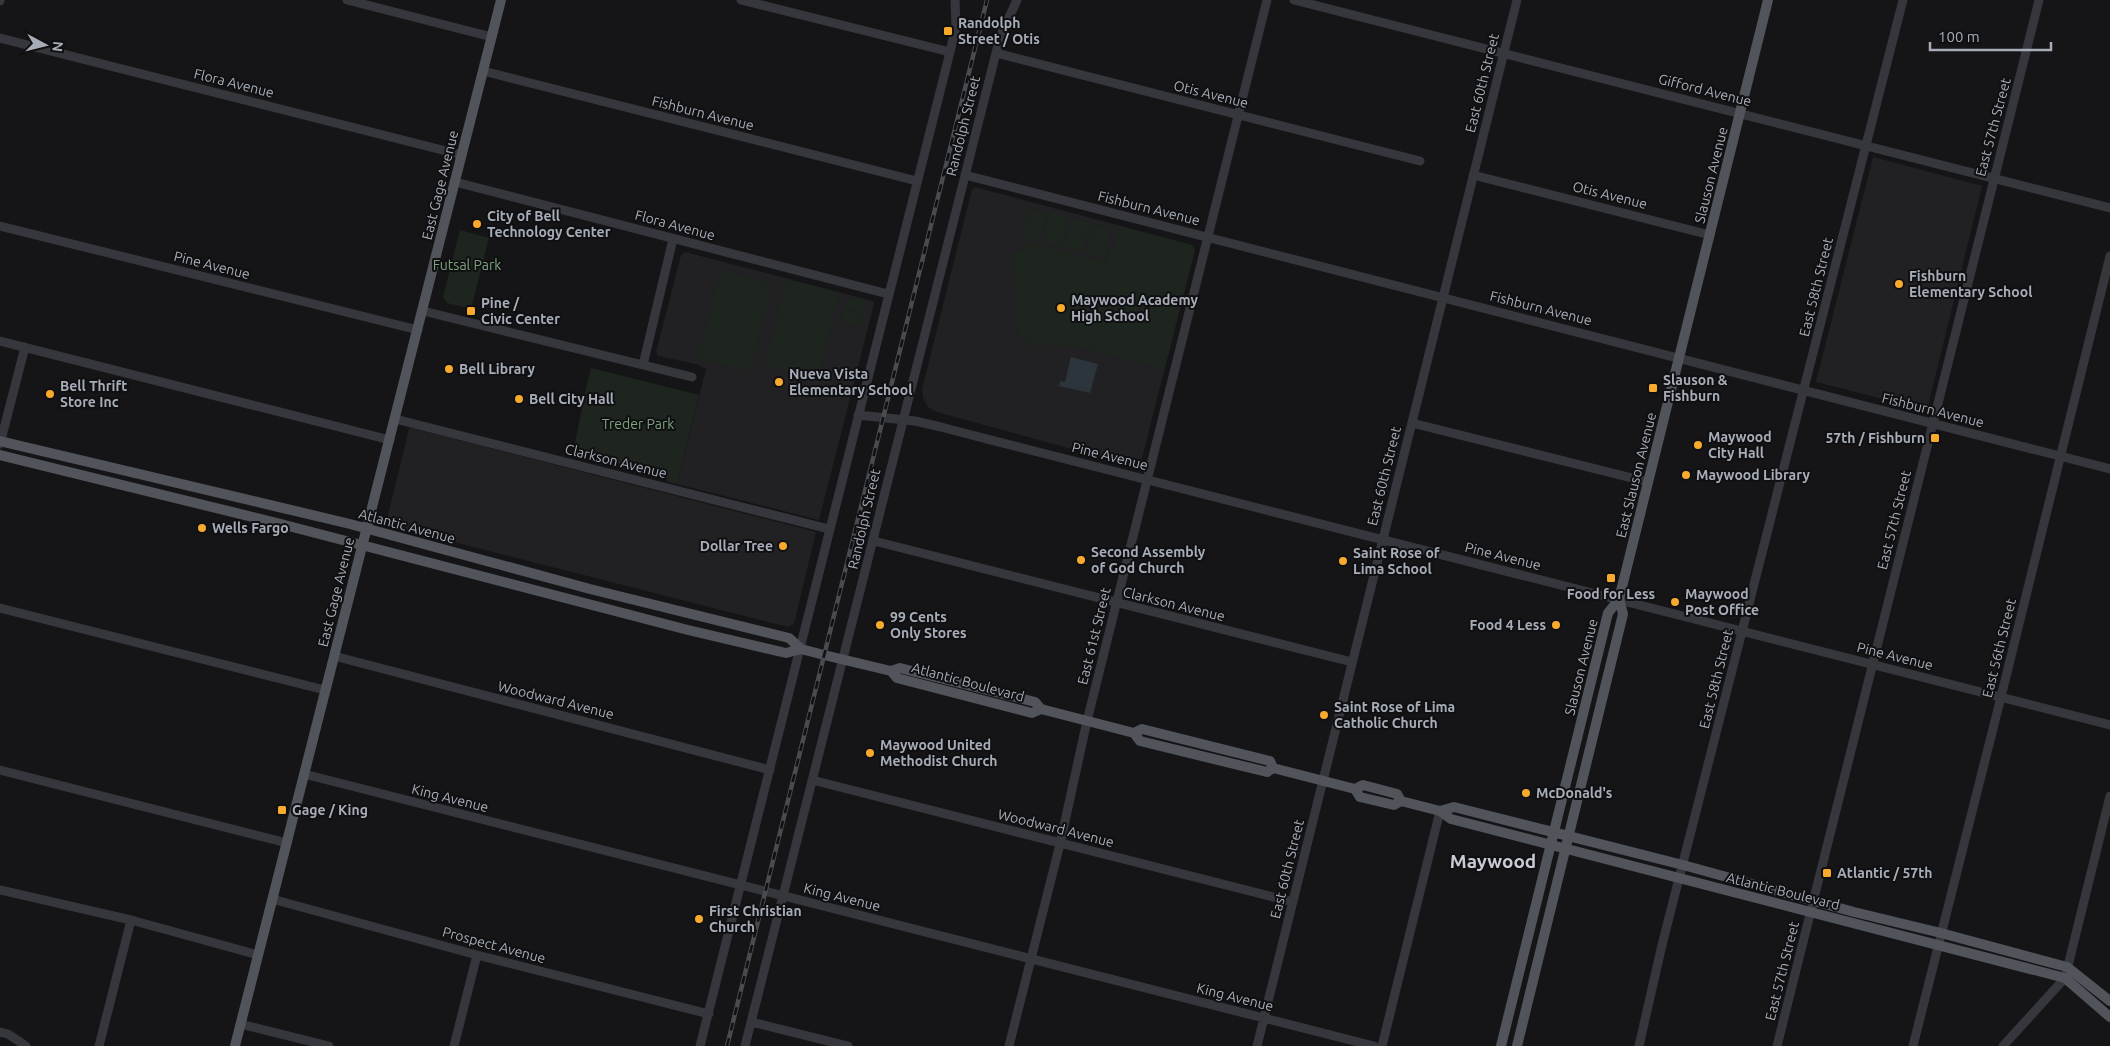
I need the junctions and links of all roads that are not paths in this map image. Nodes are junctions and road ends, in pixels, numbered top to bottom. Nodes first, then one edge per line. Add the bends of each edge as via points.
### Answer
1 (347, 0) edge
2 (501, 0) edge
3 (741, 0) edge
4 (955, 0) edge
5 (1017, 0) edge
6 (1267, 0) edge
7 (1294, 0) edge
8 (1517, 0) edge
9 (1768, 0) edge
10 (1902, 0) edge
11 (2039, 0) edge
12 (492, 36) junction
13 (0, 38) edge
14 (950, 52) junction
15 (996, 53) junction
16 (1503, 53) junction
17 (483, 70) junction
18 (1740, 114) junction
19 (1238, 115) junction
20 (1865, 145) junction
21 (462, 154) junction
22 (1420, 162) dead end
23 (965, 175) junction
24 (1473, 175) junction
25 (1994, 178) junction
26 (917, 181) junction
27 (455, 182) junction
28 (2110, 208) edge
29 (0, 226) edge
30 (1710, 235) junction
31 (1209, 238) junction
32 (673, 239) junction
33 (2110, 256) edge
34 (888, 294) junction
35 (1443, 297) junction
36 (423, 311) junction
37 (418, 330) junction
38 (0, 341) edge
39 (25, 347) junction
40 (1680, 358) junction
41 (643, 365) junction
42 (692, 377) dead end
43 (1804, 392) junction
44 (858, 415) junction
45 (395, 419) junction
46 (902, 419) junction
47 (1412, 423) junction
48 (1933, 424) junction
49 (390, 440) junction
50 (0, 442) edge
51 (0, 455) edge
52 (2061, 457) junction
53 (2110, 469) edge
54 (136, 474) junction
55 (100, 479) junction
56 (1147, 480) junction
57 (1648, 482) junction
58 (367, 529) junction
59 (829, 529) junction
60 (1383, 540) junction
61 (874, 542) junction
62 (363, 545) junction
63 (1619, 599) junction
64 (1117, 603) junction
65 (0, 608) edge
66 (1742, 631) junction
67 (801, 649) junction
68 (334, 656) junction
69 (841, 660) junction
70 (1352, 662) junction
71 (1872, 664) junction
72 (326, 690) junction
73 (2001, 697) junction
74 (1087, 721) junction
75 (2110, 725) edge
76 (0, 770) edge
77 (770, 770) junction
78 (304, 774) junction
79 (812, 780) junction
80 (1323, 781) junction
81 (2110, 796) edge
82 (1440, 811) junction
83 (1555, 832) junction
84 (1570, 836) junction
85 (286, 842) junction
86 (1060, 844) junction
87 (1551, 846) junction
88 (1566, 850) junction
89 (1683, 865) junction
90 (1679, 879) junction
91 (741, 885) junction
92 (0, 890) edge
93 (783, 896) junction
94 (272, 899) junction
95 (1813, 901) junction
96 (1292, 902) junction
97 (1810, 912) junction
98 (131, 920) junction
99 (1941, 933) junction
100 (1938, 945) junction
101 (258, 955) junction
102 (477, 955) junction
103 (1031, 960) junction
104 (2067, 967) junction
105 (2065, 978) junction
106 (2110, 1001) edge
107 (709, 1014) junction
108 (2110, 1017) edge
109 (1264, 1019) junction
110 (751, 1022) junction
111 (240, 1024) junction
112 (0, 1032) edge
113 (26, 1046) edge
114 (99, 1046) edge
115 (234, 1046) edge
116 (329, 1046) edge
117 (454, 1046) edge
118 (700, 1046) edge
119 (745, 1046) edge
120 (848, 1046) edge
121 (1009, 1046) edge
122 (1257, 1046) edge
123 (1374, 1046) edge
124 (1382, 1046) edge
125 (1501, 1046) edge
126 (1517, 1046) edge
127 (1639, 1046) edge
128 (1777, 1046) edge
129 (1912, 1046) edge
130 (2003, 1046) edge

1 - 12 street
2 - 12 main road, East Gage Avenue
3 - 14 street
4 - 14 street via 956,26
5 - 15 street, Randolph Street
6 - 19 street, East 61st Street
7 - 16 street, Gifford Avenue
8 - 16 street, East 60th Street
9 - 18 main road, Slauson Avenue
10 - 20 street, East 58th Street
11 - 25 street, East 57th Street
12 - 17 main road, East Gage Avenue
13 - 21 street, Flora Avenue
14 - 26 street
15 - 19 street, Otis Avenue
15 - 23 street, Randolph Street
16 - 18 street, Gifford Avenue
16 - 24 street, East 60th Street
17 - 21 main road, East Gage Avenue
17 - 26 street, Fishburn Avenue
18 - 20 street, Gifford Avenue
18 - 30 main road, Slauson Avenue
19 - 22 street, Otis Avenue
19 - 31 street, East 61st Street
20 - 25 street, Gifford Avenue
20 - 43 street, East 58th Street
21 - 27 main road, East Gage Avenue
23 - 31 street, Fishburn Avenue
23 - 46 street, Randolph Street
24 - 30 street, Otis Avenue
24 - 35 street, East 60th Street
25 - 28 street, Gifford Avenue
25 - 48 street, East 57th Street
26 - 34 street
27 - 32 street, Flora Avenue
27 - 36 main road, East Gage Avenue
29 - 37 street, Pine Avenue
30 - 40 main road, Slauson Avenue
31 - 35 street, Fishburn Avenue
31 - 56 street, East 61st Street
32 - 34 street, Flora Avenue
32 - 41 street
33 - 52 street, East 56th Street
34 - 44 street
35 - 40 street, Fishburn Avenue
35 - 47 street, East 60th Street
36 - 37 main road, East Gage Avenue
36 - 41 street
37 - 45 main road, East Gage Avenue
38 - 39 street
39 - 49 street
39 - 50 street
40 - 43 street, Fishburn Avenue
40 - 57 main road, East Slauson Avenue
41 - 42 street
43 - 48 street, Fishburn Avenue
43 - 66 street, East 58th Street
44 - 46 street, Pine Avenue
44 - 59 street
45 - 49 main road, East Gage Avenue
45 - 59 street, Clarkson Avenue
46 - 56 street, Pine Avenue
46 - 61 street, Randolph Street
47 - 57 street
47 - 60 street, East 60th Street
48 - 52 street, Fishburn Avenue
48 - 71 street, East 57th Street
49 - 58 main road, East Gage Avenue
50 - 54 main road, Atlantic Avenue
51 - 55 main road, Atlantic Avenue
52 - 53 street, Fishburn Avenue
52 - 73 street, East 56th Street
54 - 55 main road via 127,478 106,474
54 - 58 main road, Atlantic Avenue
55 - 62 main road, Atlantic Avenue
56 - 60 street, Pine Avenue
56 - 64 street, East 61st Street
57 - 63 main road, East Slauson Avenue
58 - 62 main road, East Gage Avenue
58 - 67 main road, Atlantic Avenue via 789,638
59 - 67 street
60 - 63 street, Pine Avenue
60 - 70 street, East 60th Street
61 - 64 street, Clarkson Avenue
61 - 69 street, Randolph Street
62 - 67 main road, Atlantic Avenue via 741,643 786,653
62 - 68 main road, East Gage Avenue
63 - 66 street, Pine Avenue
63 - 83 main road, Slauson Avenue via 1608,613
63 - 84 main road, Slauson Avenue via 1623,614
64 - 70 street, Clarkson Avenue
64 - 74 street, East 61st Street
65 - 72 street
66 - 71 street, Pine Avenue
66 - 89 street, East 58th Street
67 - 69 main road, Atlantic Avenue
67 - 77 street
68 - 72 main road, East Gage Avenue
68 - 77 street, Woodward Avenue
69 - 74 main road, Atlantic Boulevard via 891,671 897,678 1032,713 1041,709
69 - 79 street, Randolph Street
70 - 80 street, East 60th Street
71 - 73 street, Pine Avenue
71 - 95 street, East 57th Street
72 - 78 main road, East Gage Avenue
73 - 75 street, Pine Avenue
73 - 99 street, East 56th Street
74 - 80 main road, Atlantic Boulevard via 1134,733 1142,741 1267,772 1273,768
74 - 86 street, East 61st Street
76 - 85 street
77 - 91 street
78 - 85 main road, East Gage Avenue
78 - 91 street, King Avenue
79 - 86 street, Woodward Avenue
79 - 93 street, Randolph Street
80 - 82 main road, Atlantic Boulevard via 1355,789 1363,785 1397,794 1401,801
80 - 96 street, East 60th Street
81 - 104 street
82 - 83 main road, Atlantic Boulevard via 1454,807
82 - 87 main road, Atlantic Boulevard via 1451,819
82 - 124 street
83 - 84 main road, Atlantic Boulevard
83 - 87 main road, Slauson Avenue
84 - 88 main road, Slauson Avenue
84 - 89 main road, Atlantic Boulevard
85 - 94 main road, East Gage Avenue
86 - 96 street, Woodward Avenue
86 - 103 street, East 61st Street
87 - 88 main road, Atlantic Boulevard
87 - 125 main road, Slauson Avenue
88 - 90 main road, Atlantic Boulevard
88 - 126 main road, Slauson Avenue
89 - 90 street, East 58th Street
89 - 95 main road, Atlantic Boulevard
90 - 97 main road, Atlantic Boulevard
90 - 127 street, East 58th Street
91 - 93 street, King Avenue
91 - 107 street
92 - 98 street
93 - 103 street, King Avenue
93 - 110 street, Randolph Street
94 - 101 main road, East Gage Avenue
94 - 102 street, Prospect Avenue
95 - 97 street, East 57th Street
95 - 99 main road, Atlantic Boulevard
96 - 109 street, East 60th Street
97 - 100 main road, Atlantic Boulevard
97 - 128 street, East 57th Street
98 - 101 street
98 - 114 street
99 - 100 street, East 56th Street
99 - 104 main road, Atlantic Boulevard
100 - 105 main road, Atlantic Boulevard
100 - 129 street, East 56th Street
101 - 111 main road, East Gage Avenue
102 - 107 street, Prospect Avenue
102 - 117 street
103 - 109 street, King Avenue
103 - 121 street, East 61st Street
104 - 105 street
104 - 106 main road, Atlantic Boulevard
105 - 108 main road, Atlantic Boulevard
105 - 130 street
107 - 118 street
109 - 122 street, East 60th Street
109 - 123 street, King Avenue
110 - 119 street, Randolph Street
110 - 120 street
111 - 115 main road, East Gage Avenue
111 - 116 street
112 - 113 street

